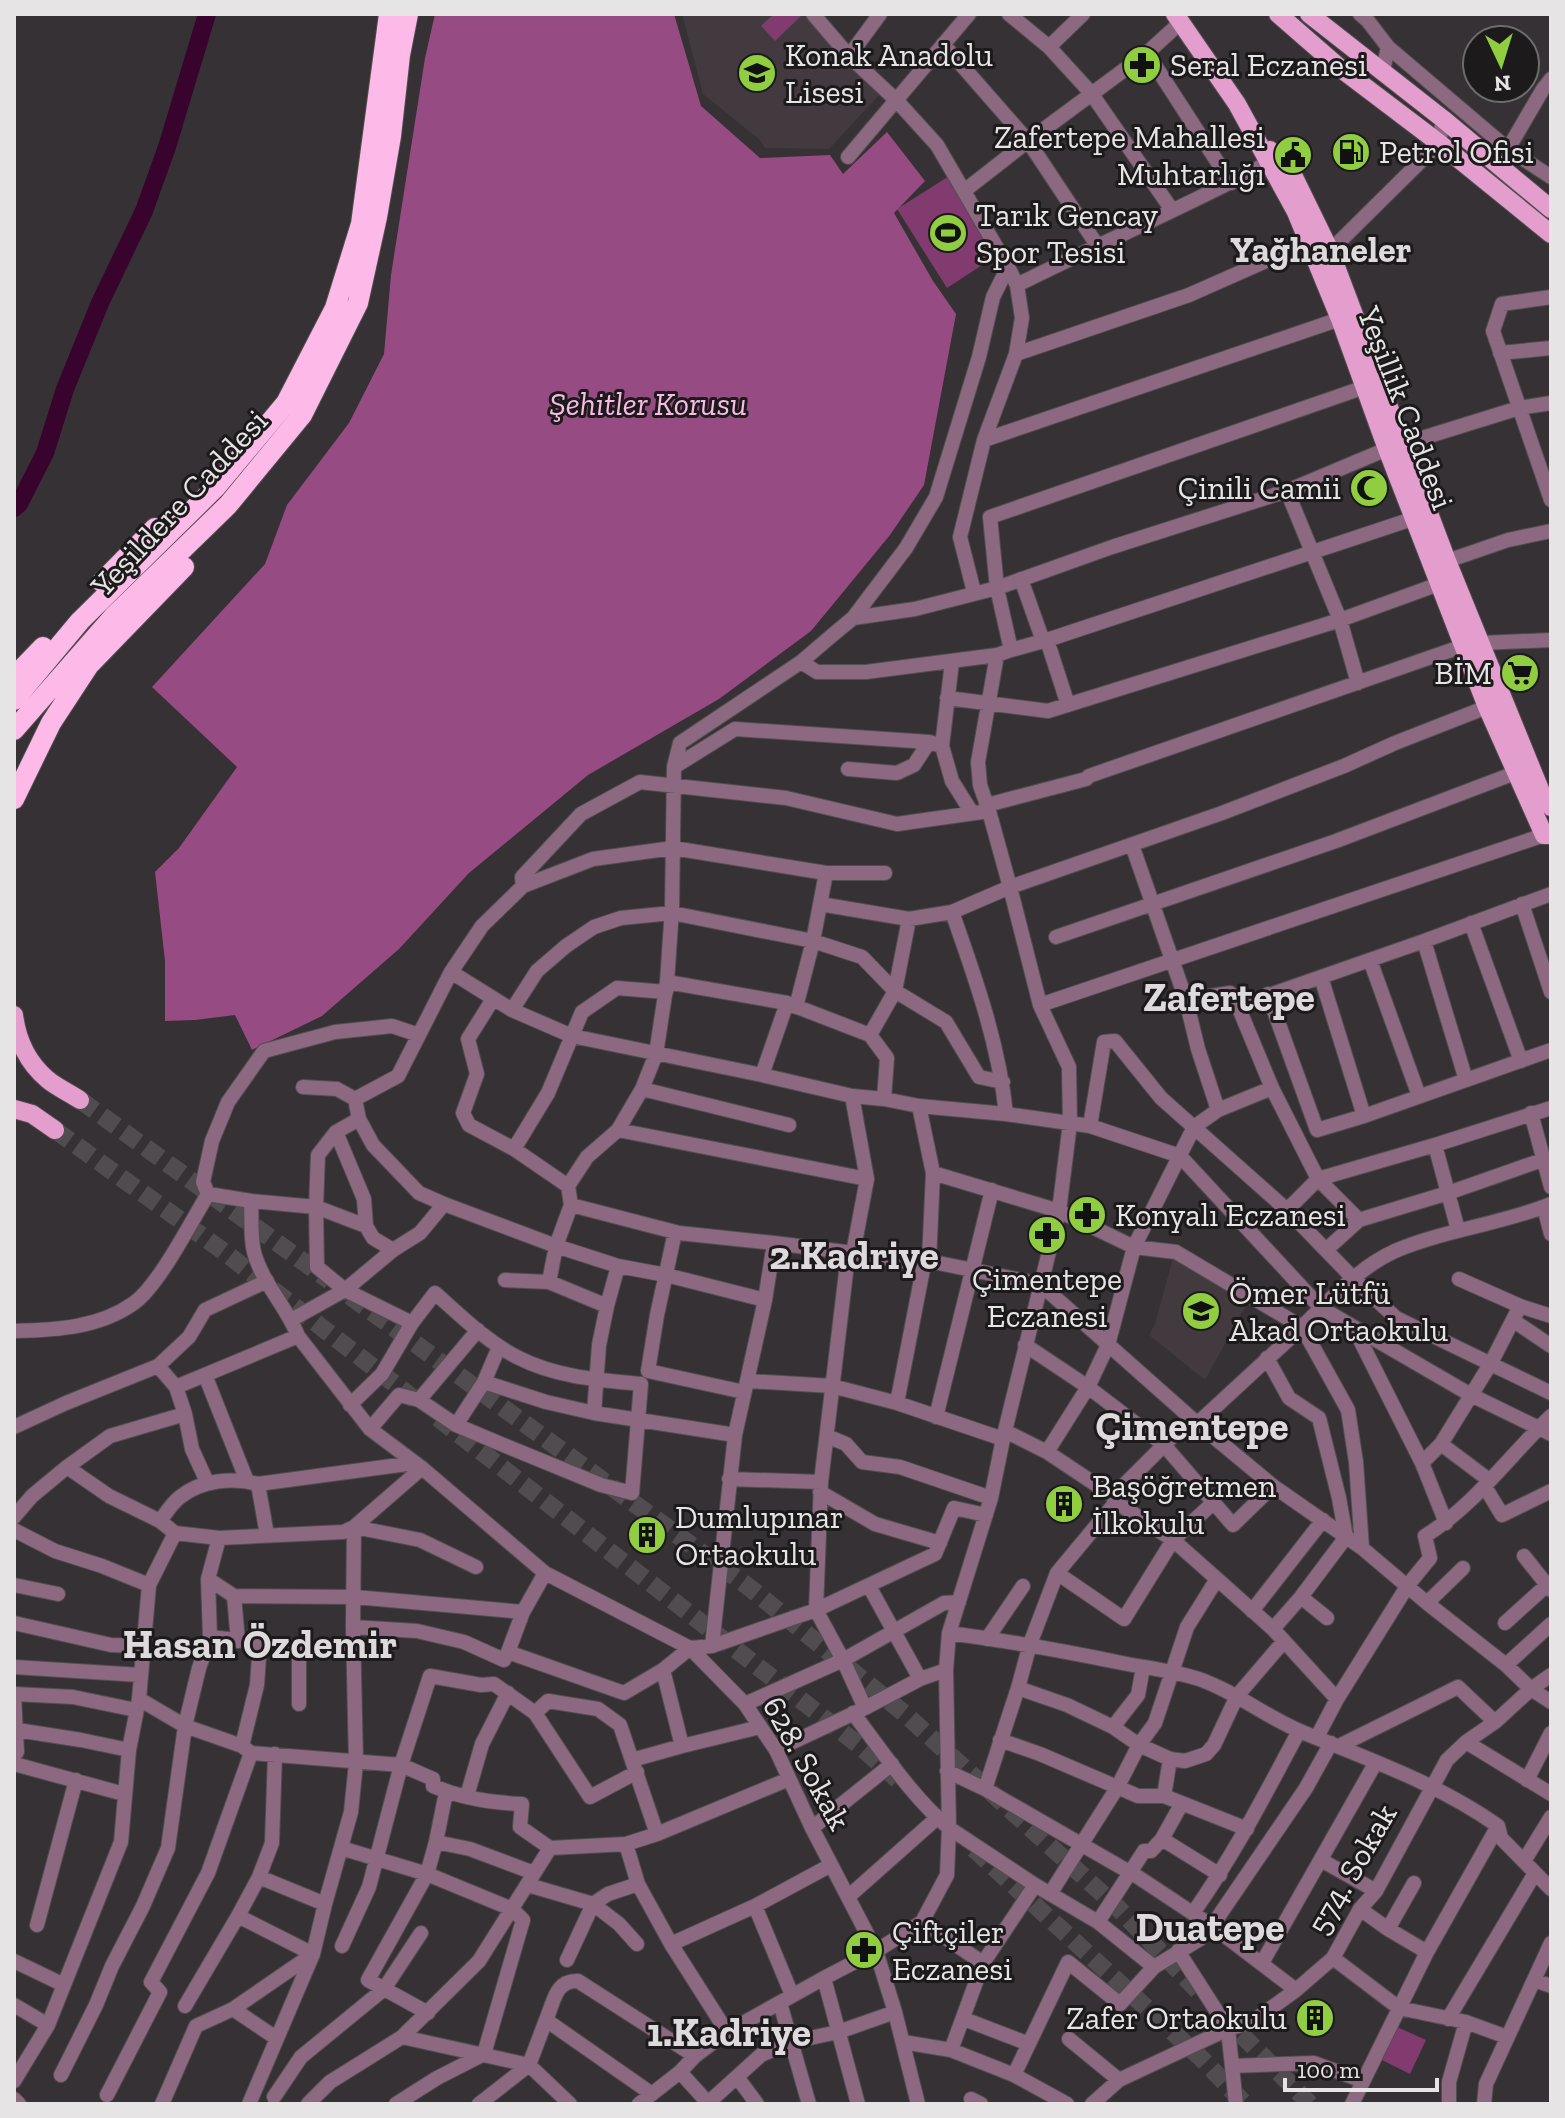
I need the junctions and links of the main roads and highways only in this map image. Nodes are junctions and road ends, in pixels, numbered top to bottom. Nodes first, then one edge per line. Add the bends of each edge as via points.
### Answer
1 (389, 14) edge
2 (408, 14) edge
3 (1278, 14) edge
4 (1309, 14) edge
5 (1179, 17) edge
6 (1551, 209) edge
7 (1551, 234) edge
8 (1309, 242) junction
9 (1330, 251) junction
10 (302, 415) junction
11 (1395, 447) junction
12 (215, 488) junction
13 (1472, 644) junction
14 (14, 677) edge
15 (14, 700) edge
16 (14, 730) edge
17 (14, 799) edge
18 (1551, 807) edge
19 (1548, 835) edge
20 (14, 1015) edge
21 (80, 1100) tunnel mouth
22 (14, 1109) edge
23 (55, 1130) tunnel mouth

1 - 12 highway, Yeşildere Caddesi via 361,224 335,308 286,403
2 - 10 highway, Yeşildere Caddesi via 391,136 358,303
3 - 7 main road
4 - 6 main road
5 - 8 main road, Yeşillik Caddesi via 1237,104
5 - 9 main road, Yeşillik Caddesi via 1224,72 1264,143 1291,171
8 - 9 main road
8 - 11 main road, Yeşillik Caddesi via 1365,387
9 - 11 main road, Yeşillik Caddesi
10 - 16 highway, Yeşildere Caddesi via 228,505 113,617
10 - 17 highway via 220,529 89,665 51,723
11 - 13 main road, Yeşillik Caddesi via 1447,561
11 - 13 main road, Yeşillik Caddesi via 1439,584
12 - 14 highway via 166,518
12 - 15 highway, Yeşildere Caddesi via 80,621
13 - 18 main road, Yeşillik Caddesi
13 - 19 main road, Yeşillik Caddesi via 1487,707
20 - 21 main road via 27,1056 47,1079
22 - 23 main road

